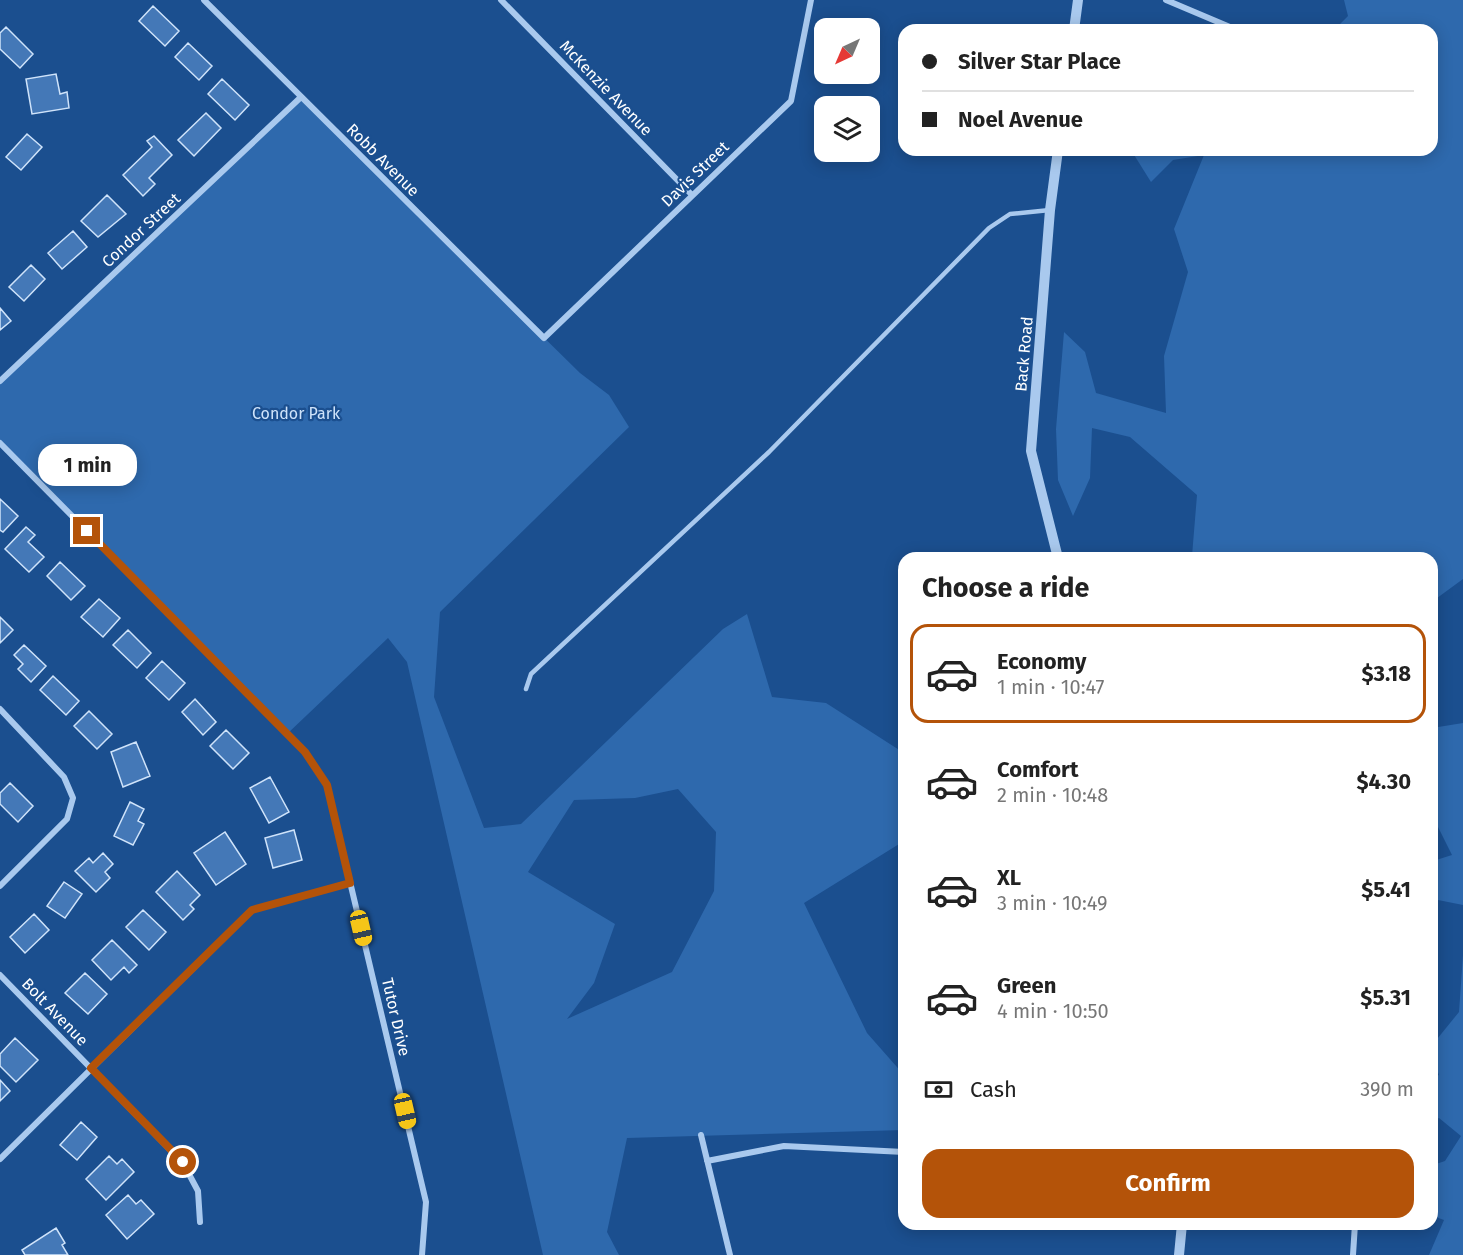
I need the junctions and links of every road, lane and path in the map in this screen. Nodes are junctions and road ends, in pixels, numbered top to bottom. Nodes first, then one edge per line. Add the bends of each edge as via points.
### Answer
1 (204, 0) edge
2 (501, 0) edge
3 (811, 0) edge
4 (1078, 0) edge
5 (1166, 0) edge
6 (1075, 24) edge
7 (1224, 24) edge
8 (300, 98) junction
9 (1057, 156) edge
10 (692, 195) junction
11 (1050, 210) junction
12 (544, 338) joint
13 (0, 381) edge
14 (0, 443) edge
15 (1056, 552) edge
16 (526, 689) dead end
17 (0, 709) edge
18 (350, 883) junction
19 (0, 886) edge
20 (0, 975) edge
21 (91, 1068) junction
22 (701, 1135) dead end
23 (898, 1152) edge
24 (0, 1159) edge
25 (707, 1161) junction
26 (200, 1222) dead end
27 (1181, 1230) edge
28 (1355, 1230) edge
29 (422, 1255) edge
30 (730, 1255) edge
31 (1179, 1255) edge
32 (1353, 1255) edge

1 - 8 street, Robb Avenue
2 - 10 street, McKenzie Avenue
3 - 10 street, Davis Street via 791,101
4 - 6 street
5 - 7 street
8 - 12 street, Robb Avenue
8 - 13 street, Condor Street
9 - 11 street, Back Road
10 - 12 street, Davis Street
11 - 15 street, Back Road via 1031,451
11 - 16 lane via 1010,214 989,228 769,452 531,674
14 - 18 street, Tutor Drive via 305,752 327,785
17 - 19 street via 64,777 73,798 67,819
18 - 21 street via 252,910
18 - 29 street, Tutor Drive via 426,1202
20 - 21 street, Bolt Avenue
21 - 24 street
21 - 26 street, Bolt Avenue via 183,1162 198,1191
22 - 25 street
23 - 25 street via 784,1146
25 - 30 street
27 - 31 street
28 - 32 street

